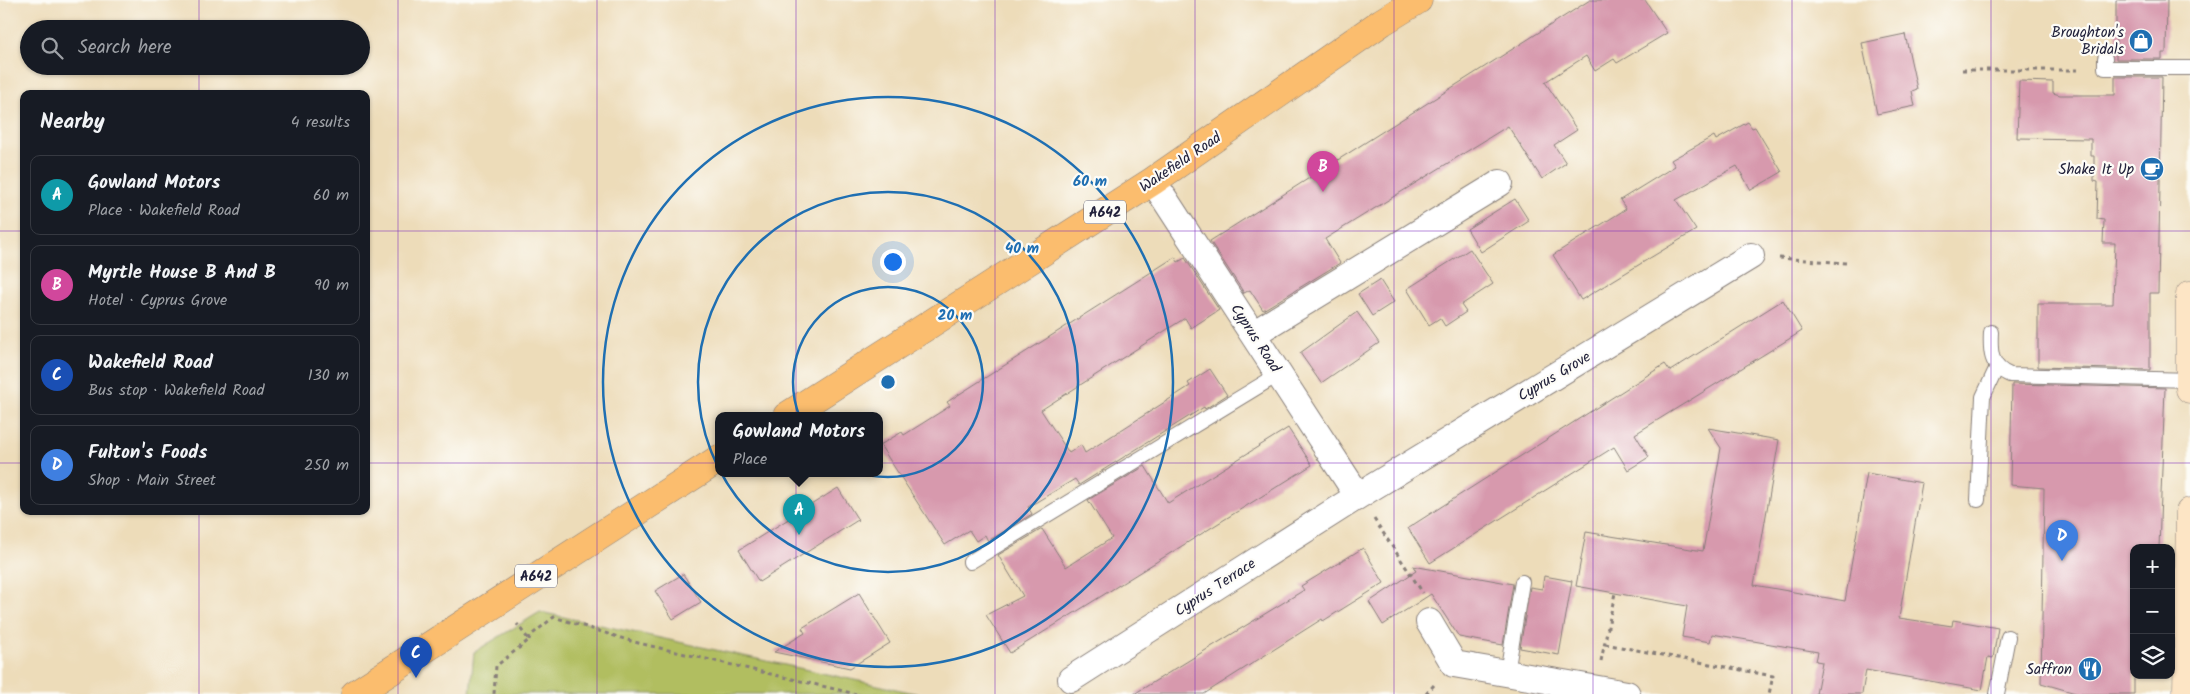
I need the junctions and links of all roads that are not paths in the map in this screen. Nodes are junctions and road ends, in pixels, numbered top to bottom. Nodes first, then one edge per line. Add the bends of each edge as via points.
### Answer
1 (1418, 0) edge
2 (2105, 63) road end
3 (2190, 68) edge
4 (1153, 181) junction
5 (1500, 183) dead end
6 (1750, 256) road end
7 (2190, 295) edge
8 (1991, 332) dead end
9 (1253, 334) junction
10 (1997, 367) junction
11 (1279, 374) junction
12 (2190, 380) edge
13 (2190, 389) edge
14 (792, 412) edge
15 (715, 463) edge
16 (1358, 496) junction
17 (1978, 500) dead end
18 (2190, 512) edge
19 (970, 562) dead end
20 (1522, 582) dead end
21 (1429, 622) road end
22 (2008, 637) dead end
23 (1507, 673) junction
24 (1071, 679) dead end
25 (355, 694) edge
26 (1627, 694) edge
27 (1997, 694) edge
28 (2187, 694) edge

1 - 4 main road, Wakefield Road / A642
2 - 3 lane
4 - 9 street, Cyprus Road
4 - 14 main road, Wakefield Road / A642
5 - 9 street
6 - 16 street, Cyprus Grove
7 - 12 main road
8 - 10 lane via 1990,354
9 - 11 street, Cyprus Road
10 - 12 lane via 2017,376
10 - 17 lane via 1983,397
11 - 16 street, Cyprus Road
11 - 19 lane
12 - 13 main road
15 - 25 main road, A642
16 - 24 street, Cyprus Terrace
18 - 28 main road
20 - 23 lane
21 - 23 street via 1454,664
22 - 27 lane
23 - 26 street

